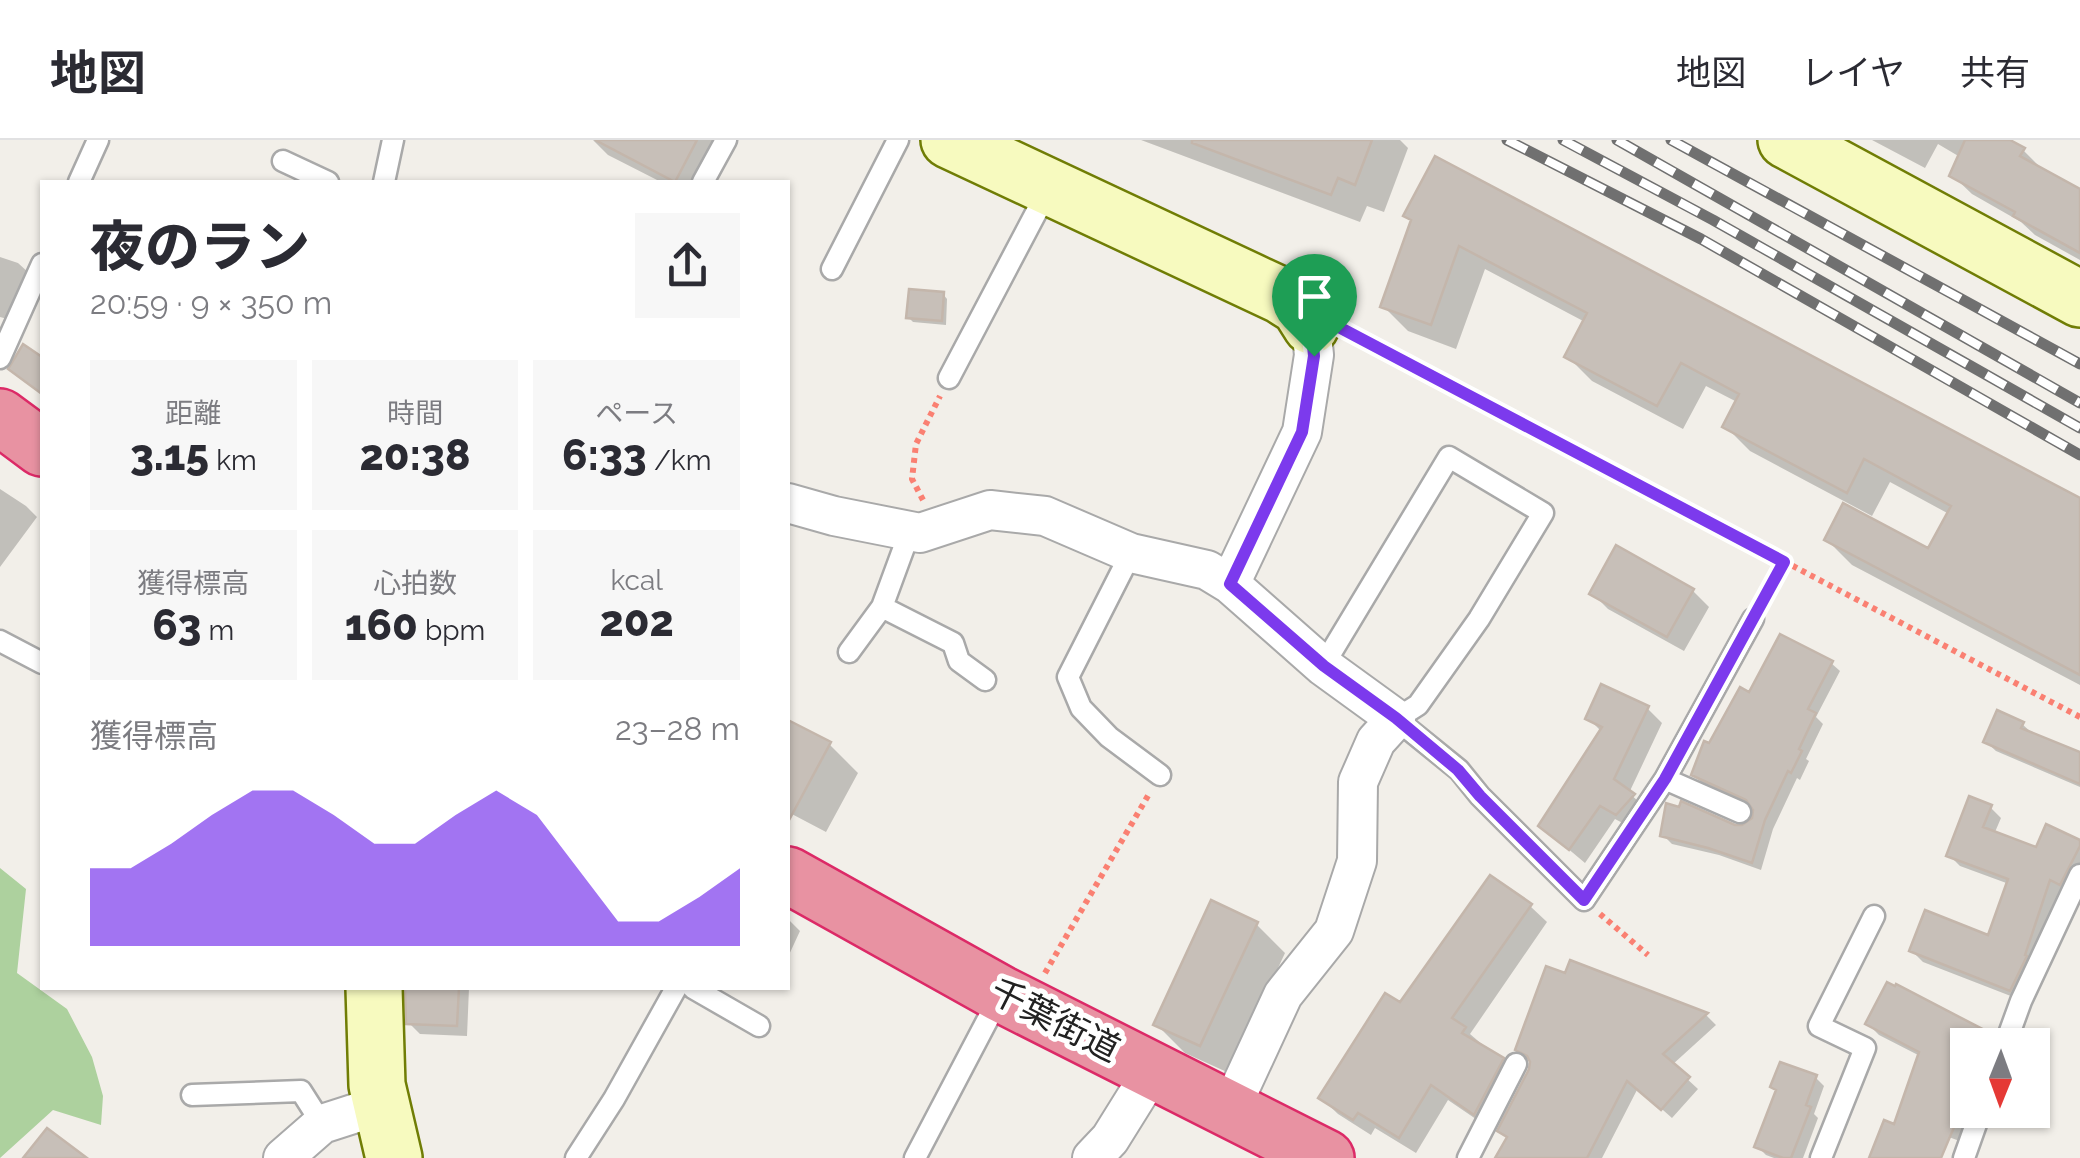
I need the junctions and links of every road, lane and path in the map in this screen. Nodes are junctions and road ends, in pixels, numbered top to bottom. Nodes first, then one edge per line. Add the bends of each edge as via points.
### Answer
1 (98, 140) edge
2 (394, 140) edge
3 (726, 140) edge
4 (898, 140) edge
5 (949, 140) edge
6 (1786, 140) edge
7 (282, 160) dead end
8 (80, 180) edge
9 (324, 180) edge
10 (384, 180) edge
11 (703, 180) edge
12 (1050, 187) junction
13 (40, 268) edge
14 (832, 269) dead end
15 (2080, 299) edge
16 (1311, 326) junction
17 (0, 358) edge
18 (949, 378) joint
19 (0, 417) edge
20 (40, 447) edge
21 (790, 503) edge
22 (924, 529) junction
23 (1131, 553) junction
24 (1784, 562) junction
25 (1230, 584) junction
26 (882, 607) junction
27 (1753, 619) joint
28 (0, 642) edge
29 (849, 652) dead end
30 (40, 663) edge
31 (1324, 666) junction
32 (985, 680) dead end
33 (2080, 717) edge
34 (1396, 718) junction
35 (1160, 775) joint
36 (1665, 779) junction
37 (1740, 812) dead end
38 (790, 875) edge
39 (2080, 875) edge
40 (1584, 900) junction
41 (1874, 916) dead end
42 (1648, 955) dead end
43 (374, 990) edge
44 (675, 990) edge
45 (696, 990) edge
46 (1013, 1000) junction
47 (759, 1026) dead end
48 (2011, 1028) edge
49 (1516, 1064) dead end
50 (1153, 1070) junction
51 (192, 1095) dead end
52 (381, 1104) junction
53 (1226, 1109) junction
54 (322, 1124) junction
55 (1975, 1128) edge
56 (1301, 1152) edge
57 (282, 1158) edge
58 (394, 1158) edge
59 (576, 1158) edge
60 (915, 1158) edge
61 (1092, 1158) edge
62 (1468, 1158) edge
63 (1821, 1158) edge
64 (1964, 1158) edge

1 - 8 lane
2 - 10 lane
3 - 11 lane
4 - 14 lane
5 - 12 street
6 - 15 street
7 - 9 lane
12 - 16 street via 1280,294
12 - 18 lane
13 - 17 lane
16 - 24 path via 1333,324
16 - 25 street via 1314,356 1302,432
18 - 22 path via 916,444 912,480
19 - 20 highway
21 - 22 street
22 - 23 street via 990,510 1045,516
22 - 26 lane
23 - 25 street via 1207,570
23 - 35 lane via 1068,677 1081,708
24 - 27 path
24 - 33 path
25 - 31 street
26 - 29 lane
26 - 32 lane via 953,643 959,661
27 - 36 lane
28 - 30 lane
31 - 34 street
31 - 34 lane via 1449,457 1542,513 1418,705
34 - 40 lane via 1458,770
34 - 53 street via 1376,740 1358,782 1357,861 1334,931 1283,995
35 - 46 path
36 - 37 lane
36 - 40 lane
38 - 46 highway, 千葉街道
39 - 48 lane
40 - 42 path
41 - 63 lane via 1820,1026 1865,1048
43 - 52 street
44 - 59 lane
45 - 47 lane
46 - 50 highway, 千葉街道
46 - 60 lane
49 - 62 lane
50 - 53 highway, 千葉街道
50 - 61 street
51 - 54 lane via 301,1092
52 - 54 street
52 - 58 street
53 - 56 highway, 千葉街道
54 - 57 street
55 - 64 lane

